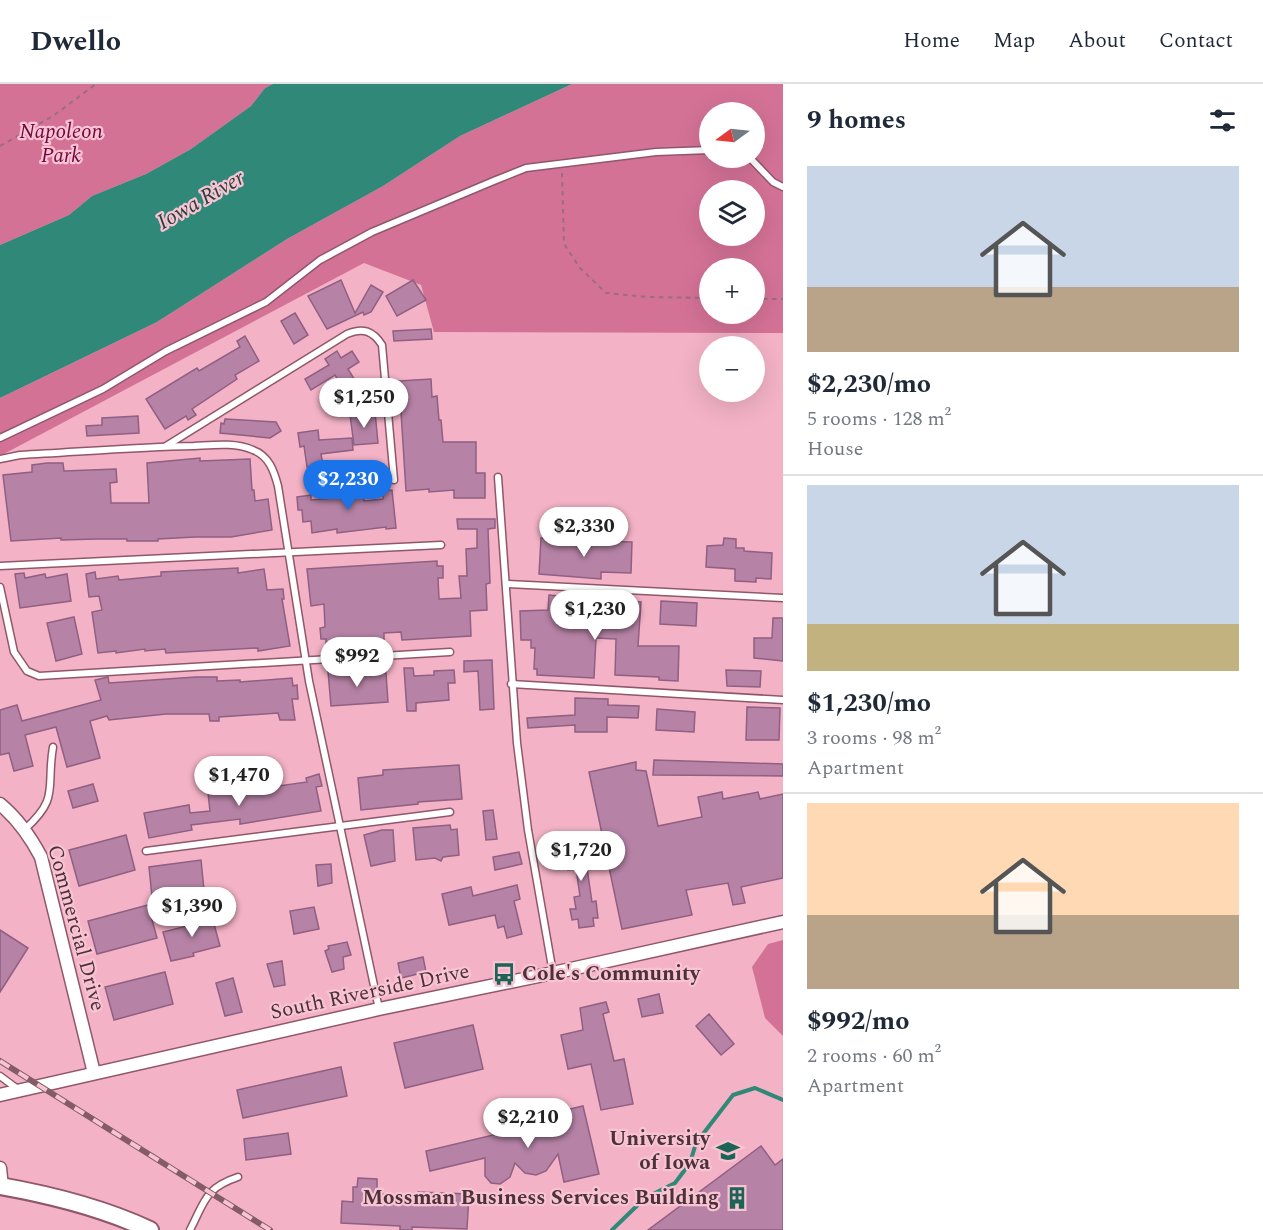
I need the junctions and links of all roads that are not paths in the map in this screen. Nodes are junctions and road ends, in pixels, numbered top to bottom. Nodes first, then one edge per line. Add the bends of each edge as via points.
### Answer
1 (699, 150) edge
2 (760, 168) edge
3 (783, 187) edge
4 (0, 438) edge
5 (165, 446) junction
6 (0, 459) edge
7 (498, 477) dead end
8 (394, 480) dead end
9 (441, 545) dead end
10 (287, 552) junction
11 (0, 566) edge
12 (506, 584) junction
13 (0, 587) edge
14 (783, 598) edge
15 (450, 652) dead end
16 (305, 659) junction
17 (511, 684) junction
18 (783, 700) edge
19 (53, 747) dead end
20 (2, 810) edge
21 (450, 812) dead end
22 (340, 826) junction
23 (25, 830) junction
24 (146, 851) dead end
25 (783, 922) edge
26 (553, 973) junction
27 (380, 1009) junction
28 (94, 1073) junction
29 (0, 1076) edge
30 (20, 1091) junction
31 (0, 1095) edge
32 (0, 1168) edge
33 (238, 1177) dead end
34 (1, 1186) edge
35 (150, 1230) edge
36 (190, 1230) edge

1 - 4 lane via 526,168 372,232 320,260 266,302 166,351 103,389
2 - 3 lane
5 - 6 lane
5 - 8 lane via 347,334 367,331 382,345
5 - 10 lane via 238,445 255,450 268,460 278,486
7 - 12 lane
9 - 10 lane
10 - 11 lane
10 - 16 lane
12 - 14 lane
12 - 17 lane
13 - 16 lane via 14,652 27,671 39,676
15 - 16 lane
16 - 22 lane
17 - 18 lane
17 - 26 lane via 525,809
19 - 23 lane via 49,800
20 - 23 street, Commercial Drive
21 - 22 lane
22 - 24 lane
22 - 27 lane
23 - 28 street, Commercial Drive via 41,857
25 - 26 street, South Riverside Drive
26 - 27 street, South Riverside Drive
27 - 28 street, South Riverside Drive
28 - 30 street, South Riverside Drive
29 - 30 lane
30 - 31 street, South Riverside Drive
32 - 34 street
33 - 36 lane via 209,1192
34 - 35 main road via 110,1214

